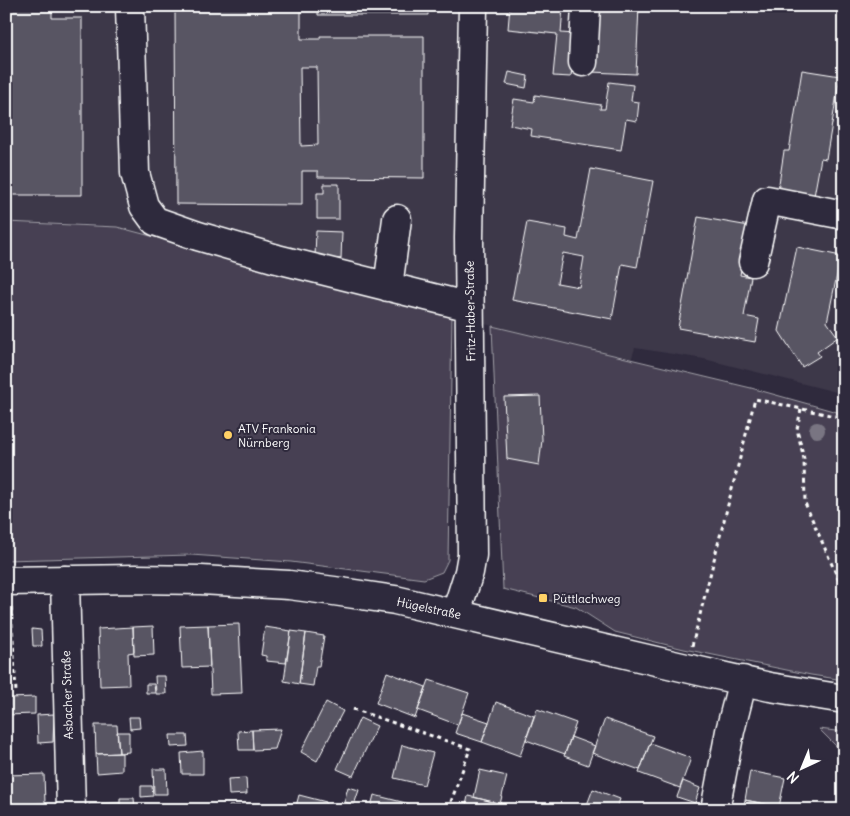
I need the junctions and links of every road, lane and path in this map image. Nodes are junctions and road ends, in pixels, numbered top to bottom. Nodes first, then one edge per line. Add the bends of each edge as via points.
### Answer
1 (130, 6) edge
2 (473, 6) edge
3 (586, 6) edge
4 (583, 62) dead end
5 (844, 215) edge
6 (397, 219) dead end
7 (753, 262) dead end
8 (388, 287) junction
9 (470, 306) junction
10 (801, 409) junction
11 (844, 418) edge
12 (65, 580) junction
13 (844, 592) edge
14 (8, 594) edge
15 (456, 613) junction
16 (686, 668) junction
17 (743, 680) junction
18 (16, 692) dead end
19 (844, 699) edge
20 (353, 709) dead end
21 (71, 810) edge
22 (448, 810) edge
23 (715, 810) edge

1 - 8 street via 134,173 150,216 155,221 198,236 277,260
2 - 9 street, Fritz-Haber-Straße
3 - 4 street
5 - 7 street via 768,200
6 - 8 street
8 - 9 street
9 - 15 street, Fritz-Haber-Straße via 472,555
10 - 11 path
10 - 13 path via 797,429 804,459 805,503
10 - 16 path via 755,399
12 - 14 street, Hügelstraße
12 - 15 street, Hügelstraße via 177,579 289,586 395,600
12 - 21 street, Asbacher Straße
14 - 18 path
15 - 16 street, Hügelstraße
16 - 17 street, Hügelstraße
17 - 19 street, Hügelstraße
17 - 23 street
20 - 22 path via 470,748

